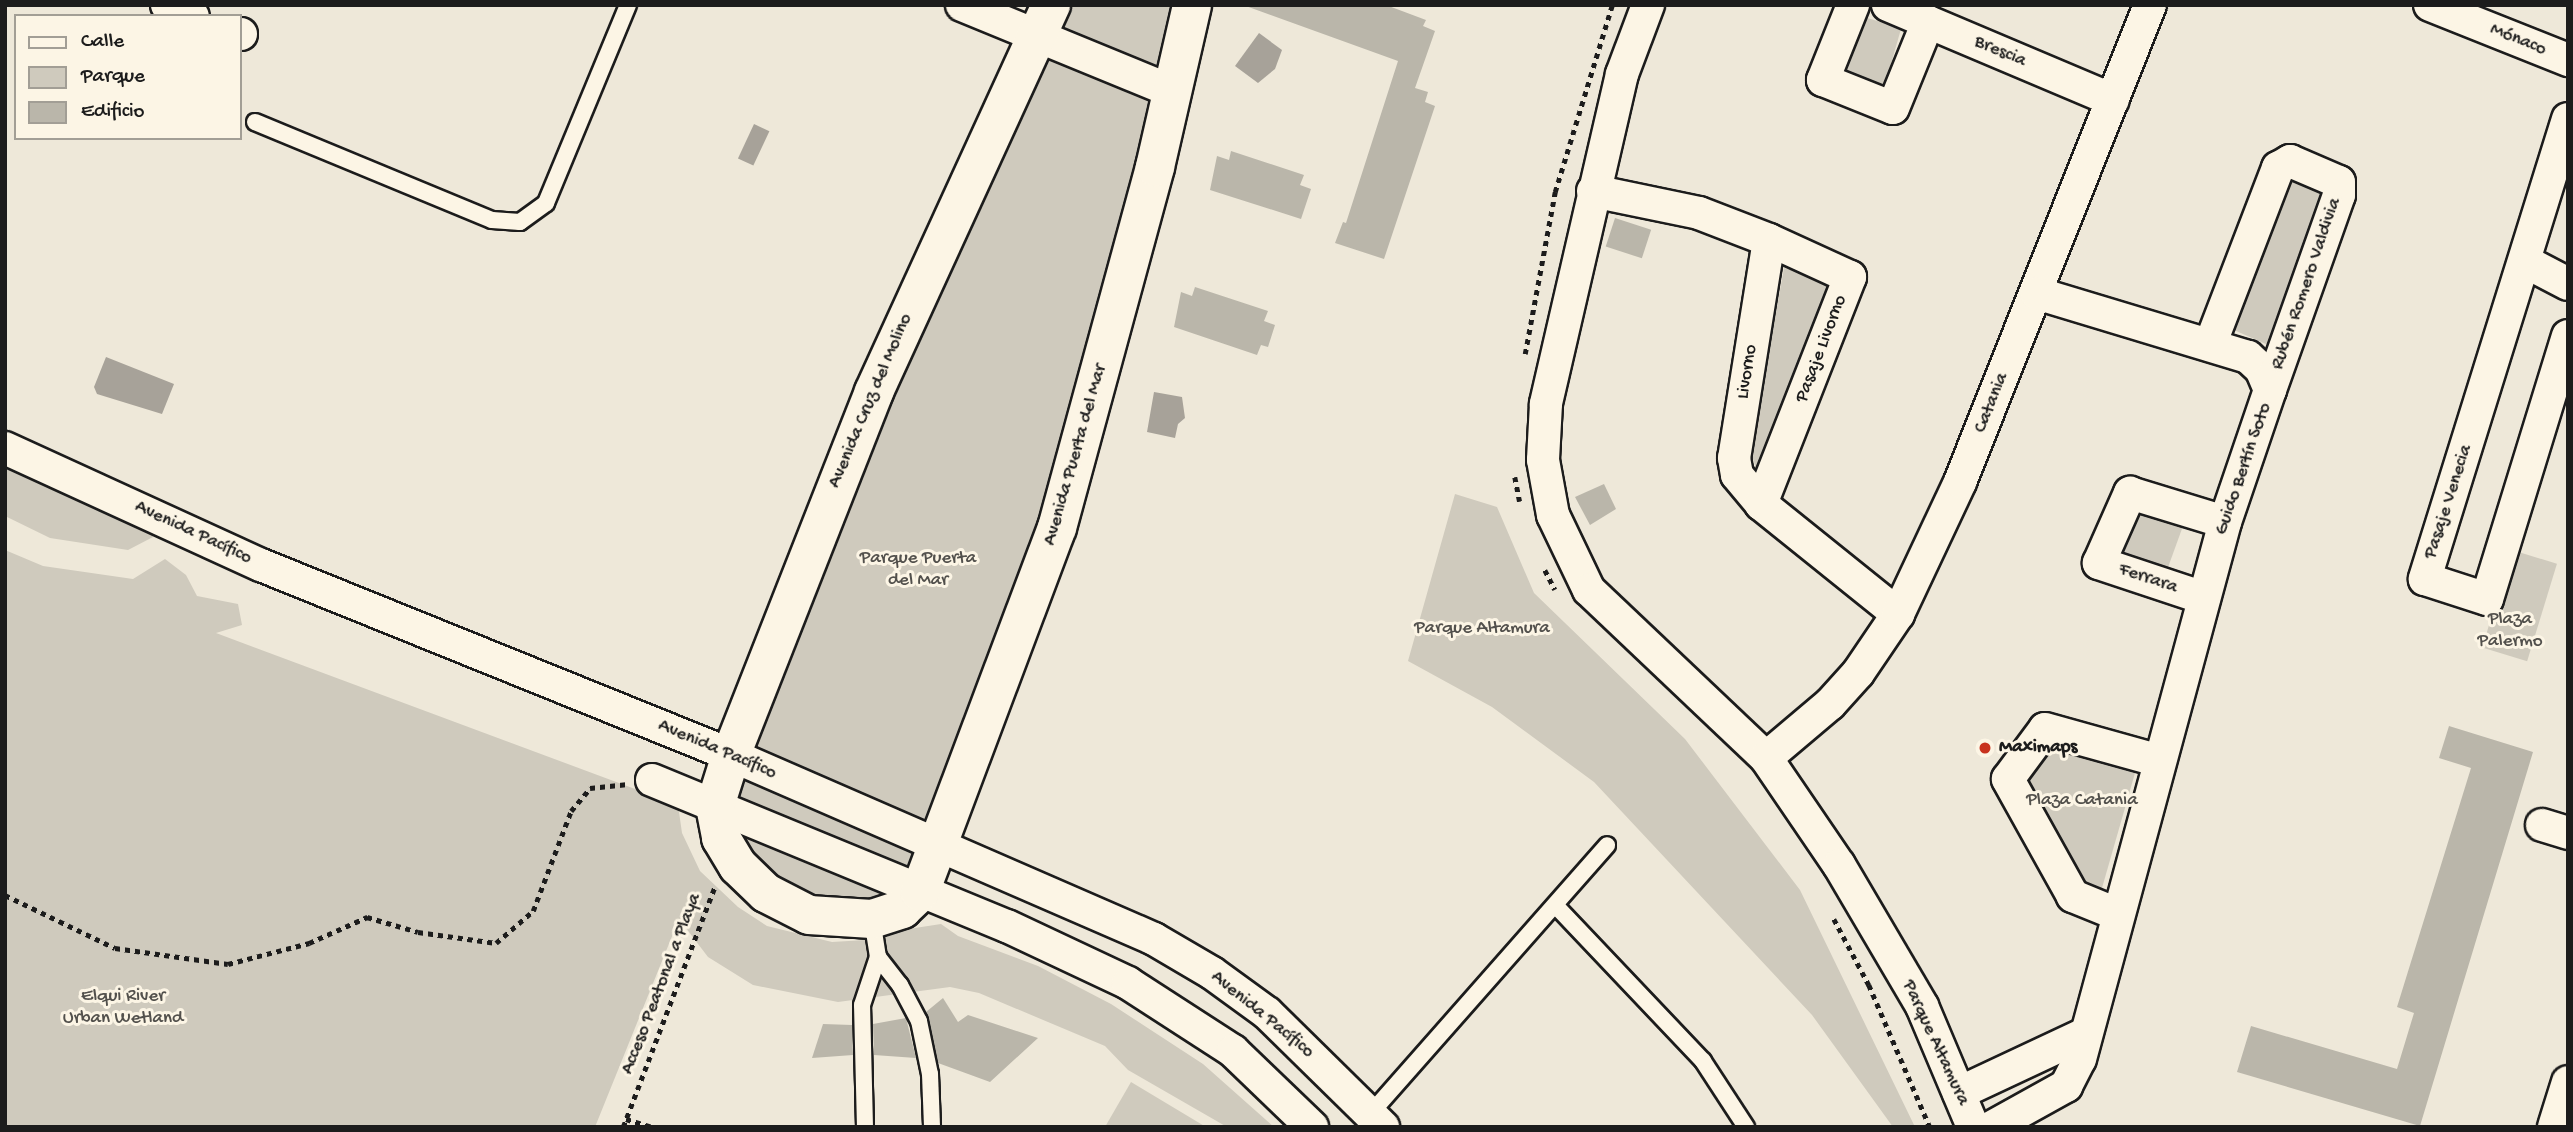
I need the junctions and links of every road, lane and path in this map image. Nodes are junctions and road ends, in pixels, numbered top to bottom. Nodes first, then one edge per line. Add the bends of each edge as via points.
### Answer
1 (628, 5) edge
2 (962, 5) edge
3 (1192, 5) edge
4 (1612, 5) edge
5 (1648, 5) edge
6 (1853, 5) edge
7 (1888, 5) edge
8 (2150, 5) edge
9 (2430, 5) edge
10 (1043, 21) edge
11 (1928, 22) junction
12 (2567, 59) edge
13 (1172, 91) junction
14 (2113, 100) junction
15 (2568, 119) edge
16 (255, 122) dead end
17 (1592, 191) junction
18 (1769, 240) junction
19 (2526, 262) junction
20 (2568, 284) edge
21 (2036, 293) junction
22 (2568, 336) edge
23 (2210, 345) junction
24 (1524, 360) dead end
25 (2270, 390) junction
26 (5, 448) edge
27 (1515, 466) dead end
28 (1761, 504) junction
29 (1522, 510) dead end
30 (2225, 522) junction
31 (1541, 560) dead end
32 (1560, 595) dead end
33 (2204, 598) junction
34 (1898, 614) junction
35 (731, 755) junction
36 (1766, 758) junction
37 (2160, 761) junction
38 (652, 780) joint
39 (715, 806) junction
40 (938, 844) junction
41 (1607, 845) dead end
42 (728, 852) junction
43 (920, 892) junction
44 (5, 895) edge
45 (1556, 906) junction
46 (1830, 910) dead end
47 (2117, 914) junction
48 (872, 919) junction
49 (878, 957) junction
50 (2085, 1034) junction
51 (1324, 1066) junction
52 (2568, 1082) edge
53 (1959, 1093) junction
54 (1287, 1099) junction
55 (626, 1119) junction
56 (1377, 1120) edge
57 (623, 1127) edge
58 (653, 1127) edge
59 (865, 1127) edge
60 (932, 1127) edge
61 (1312, 1127) edge
62 (1745, 1127) edge
63 (1930, 1127) edge
64 (1973, 1127) edge
65 (1992, 1127) edge
66 (2554, 1127) edge

1 - 16 lane via 546,203 520,222 492,220
2 - 10 street
3 - 13 street, Avenida Puerta del Mar
4 - 24 path via 1555,192
5 - 17 street, Parque Altamura via 1622,74
6 - 11 street via 1823,80 1894,108
7 - 11 street, Brescia
8 - 14 street, Catania
9 - 12 street, Mónaco
10 - 13 street
10 - 35 street, Avenida Cruz del Molino via 874,391
11 - 14 street, Brescia
13 - 40 street, Avenida Puerta del Mar via 1087,428 1057,528
14 - 21 street, Catania
15 - 19 street, Pasaje Venecia
17 - 18 street via 1687,210
17 - 36 street, Parque Altamura via 1546,404 1544,460 1553,515 1589,590
18 - 28 street, Livorno via 1734,458 1743,487
18 - 28 street, Pasaje Livorno via 1850,277
19 - 20 street
19 - 22 street, Pasaje Venecia via 2425,579 2487,599
21 - 23 street, Guido Bertín Soto
21 - 34 street, Catania via 1960,482
23 - 25 street, Guido Bertín Soto via 2248,357 2261,369
23 - 25 street, Rubén Romero Valdivia via 2278,168 2290,161 2339,182 2339,195
25 - 30 street, Guido Bertín Soto
26 - 35 street, Avenida Pacífico via 261,565
27 - 29 path via 1515,490
28 - 34 street, Livorno
30 - 33 street, Guido Bertín Soto
30 - 33 street, Ferrara via 2130,493 2099,563
31 - 32 path via 1550,585
33 - 37 street, Guido Bertín Soto
34 - 36 street, Catania via 1830,704
35 - 39 street, Avenida Cruz del Molino
35 - 40 street, Avenida Pacífico
36 - 53 street, Parque Altamura via 1839,865 1922,1006
37 - 47 street, Guido Bertín Soto
37 - 47 street via 2045,729 2008,779 2073,896
38 - 39 street
38 - 44 path via 590,788 571,811 533,911 496,943 418,932 368,917 309,943 228,964 116,948
39 - 42 street
39 - 43 street
40 - 43 street, Avenida Puerta del Mar
40 - 51 street, Avenida Pacífico via 1085,906 1186,957 1267,1013
41 - 45 lane
42 - 48 street via 752,882 789,907 826,919
42 - 55 path, Acceso Peatonal a Playa
43 - 48 street via 902,909
43 - 54 street via 1007,926 1128,984 1233,1051
45 - 56 lane
45 - 62 lane via 1703,1061
46 - 63 path via 1869,985
47 - 50 street, Guido Bertín Soto
48 - 49 lane
49 - 59 lane via 862,1005
49 - 60 lane via 919,1021 930,1074
50 - 53 street
50 - 65 street, Guido Bertín Soto via 2080,1059 2066,1086
51 - 54 street
51 - 56 street, Avenida Pacífico
52 - 66 street
53 - 64 street, Parque Altamura
54 - 61 street
55 - 57 path, Acceso Peatonal a Playa
55 - 58 path

